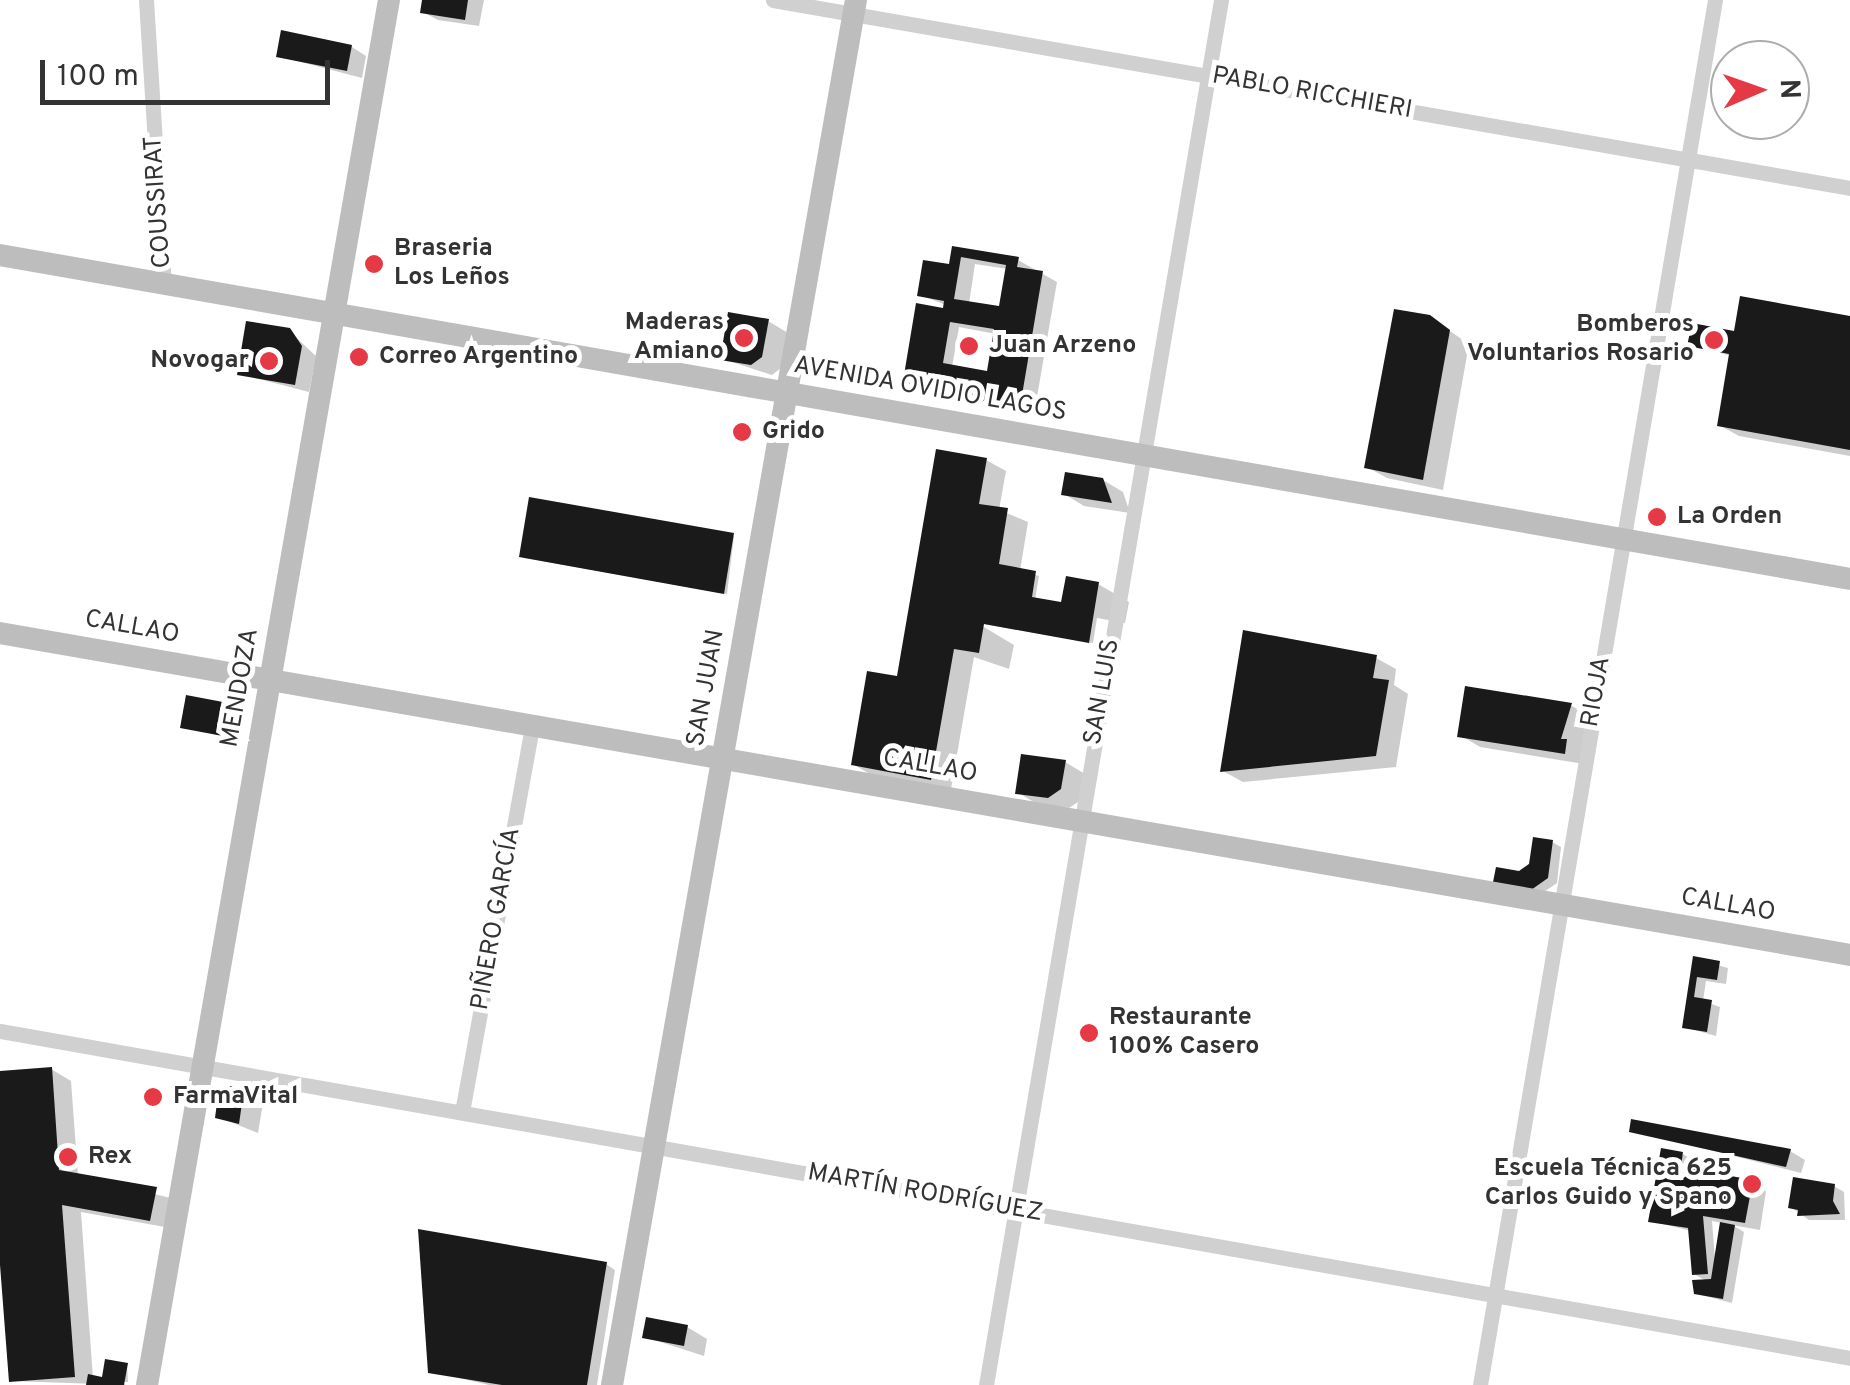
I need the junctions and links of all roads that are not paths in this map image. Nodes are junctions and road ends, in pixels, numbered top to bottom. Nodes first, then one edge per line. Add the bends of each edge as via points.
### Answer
1 (146, 0) edge
2 (390, 0) edge
3 (774, 0) edge
4 (1222, 0) edge
5 (1715, 0) edge
6 (854, 7) edge
7 (1208, 76) junction
8 (1688, 160) junction
9 (1850, 188) edge
10 (0, 254) edge
11 (164, 284) junction
12 (335, 313) junction
13 (786, 393) junction
14 (1144, 455) junction
15 (1623, 540) junction
16 (1850, 579) edge
17 (0, 633) edge
18 (270, 680) junction
19 (532, 726) junction
20 (722, 759) junction
21 (1082, 822) junction
22 (1561, 905) junction
23 (1850, 955) edge
24 (0, 1031) edge
25 (203, 1066) junction
26 (462, 1112) junction
27 (654, 1146) junction
28 (1016, 1210) junction
29 (1495, 1295) junction
30 (1850, 1358) edge
31 (147, 1385) edge
32 (612, 1385) edge
33 (986, 1385) edge
34 (1480, 1385) edge

1 - 11 street, COUSSIRAT
2 - 12 main road, MENDOZA
3 - 6 street, PABLO RICCHIERI
4 - 7 street, SAN LUIS
5 - 8 street, RIOJA
6 - 7 street, PABLO RICCHIERI
6 - 13 main road, SAN JUAN
7 - 8 street, PABLO RICCHIERI
7 - 14 street, SAN LUIS
8 - 9 street, PABLO RICCHIERI
8 - 15 street, RIOJA
10 - 11 main road, AVENIDA OVIDIO LAGOS
11 - 12 main road, AVENIDA OVIDIO LAGOS
12 - 13 main road, AVENIDA OVIDIO LAGOS
12 - 18 main road, MENDOZA
13 - 14 main road, AVENIDA OVIDIO LAGOS
13 - 20 main road, SAN JUAN
14 - 15 main road, AVENIDA OVIDIO LAGOS
14 - 21 street, SAN LUIS
15 - 16 main road, AVENIDA OVIDIO LAGOS
15 - 22 street, RIOJA
17 - 18 main road, CALLAO
18 - 19 main road, CALLAO
18 - 25 main road, MENDOZA
19 - 20 main road, CALLAO
19 - 26 street, PIÑERO GARCÍA
20 - 21 main road, CALLAO
20 - 27 main road, SAN JUAN
21 - 22 main road, CALLAO
21 - 28 street, SAN LUIS
22 - 23 main road, CALLAO
22 - 29 street, RIOJA
24 - 25 street, MARTÍN RODRÍGUEZ
25 - 26 street, MARTÍN RODRÍGUEZ
25 - 31 main road, MENDOZA
26 - 27 street, MARTÍN RODRÍGUEZ
27 - 28 street, MARTÍN RODRÍGUEZ
27 - 32 main road, SAN JUAN
28 - 29 street, MARTÍN RODRÍGUEZ
28 - 33 street, SAN LUIS
29 - 30 street, MARTÍN RODRÍGUEZ
29 - 34 street, RIOJA

